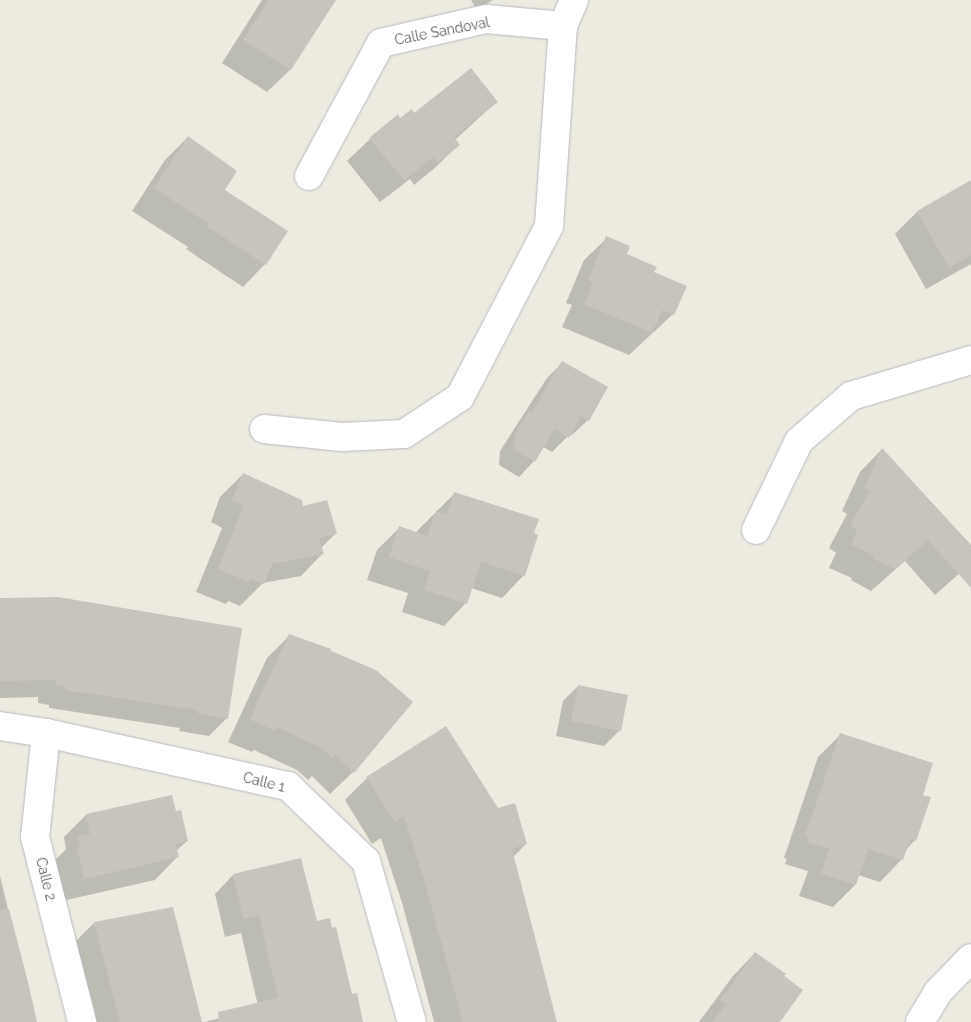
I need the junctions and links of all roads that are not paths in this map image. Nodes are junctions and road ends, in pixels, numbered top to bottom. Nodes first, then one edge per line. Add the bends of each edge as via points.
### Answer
1 (574, 0) edge
2 (563, 26) junction
3 (309, 176) dead end
4 (971, 360) edge
5 (264, 429) dead end
6 (756, 530) dead end
7 (0, 726) edge
8 (46, 733) junction
9 (971, 958) edge
10 (82, 1022) edge
11 (412, 1022) edge
12 (920, 1022) edge

1 - 2 street
2 - 3 street, Calle Sandoval via 486,19 381,43
2 - 5 street via 549,226 460,397 404,434 342,437
4 - 6 street via 851,396 799,441
7 - 8 street, Calle 1
8 - 10 street, Calle 2 via 35,837
8 - 11 street, Calle 1 via 288,786 366,862
9 - 12 street via 938,992

